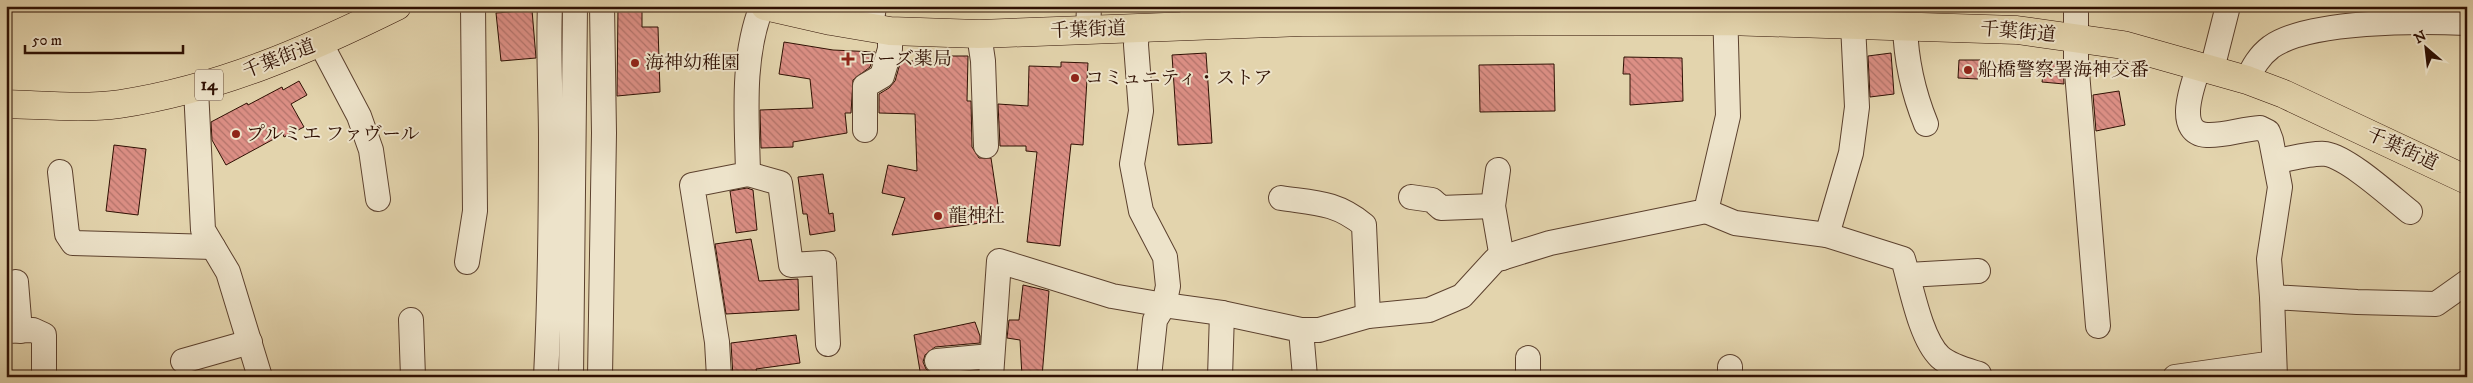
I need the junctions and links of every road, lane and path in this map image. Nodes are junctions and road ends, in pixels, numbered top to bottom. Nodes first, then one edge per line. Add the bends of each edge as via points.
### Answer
1 (397, 6) edge
2 (473, 6) edge
3 (550, 6) edge
4 (575, 6) edge
5 (602, 6) edge
6 (763, 6) edge
7 (2076, 6) edge
8 (2228, 6) edge
9 (1302, 14) edge
10 (1725, 14) edge
11 (1491, 15) edge
12 (1192, 17) edge
13 (1842, 18) edge
14 (1089, 19) edge
15 (878, 22) edge
16 (2467, 24) edge
17 (1905, 26) junction
18 (1137, 28) junction
19 (979, 34) junction
20 (2077, 38) junction
21 (322, 44) junction
22 (2206, 67) junction
23 (2247, 80) junction
24 (196, 89) junction
25 (6, 104) edge
26 (1926, 124) dead end
27 (865, 130) dead end
28 (986, 146) dead end
29 (2276, 161) junction
30 (1498, 170) dead end
31 (60, 172) dead end
32 (748, 174) junction
33 (2467, 180) edge
34 (1411, 197) dead end
35 (1281, 198) dead end
36 (378, 199) dead end
37 (1493, 206) junction
38 (1706, 211) junction
39 (2410, 212) dead end
40 (1827, 235) junction
41 (213, 247) junction
42 (1502, 258) junction
43 (468, 262) dead end
44 (1978, 271) dead end
45 (1908, 275) junction
46 (16, 282) dead end
47 (2467, 282) edge
48 (2272, 297) junction
49 (1164, 305) junction
50 (1222, 312) junction
51 (1368, 316) junction
52 (411, 320) dead end
53 (2098, 326) dead end
54 (1302, 330) junction
55 (13, 331) edge
56 (250, 342) junction
57 (828, 344) dead end
58 (937, 360) dead end
59 (183, 361) dead end
60 (991, 366) edge
61 (2275, 370) edge
62 (44, 377) edge
63 (260, 377) edge
64 (413, 377) edge
65 (546, 377) edge
66 (571, 377) edge
67 (600, 377) edge
68 (719, 377) edge
69 (1149, 377) edge
70 (1220, 377) edge
71 (1305, 377) edge
72 (1978, 377) edge
73 (2175, 377) edge

1 - 21 highway, 千葉街道 / 14
2 - 43 street via 475,211
3 - 65 street via 550,314
4 - 66 street
5 - 67 street via 604,132
6 - 15 highway, 千葉街道
6 - 32 street via 753,28 746,100
7 - 20 street
8 - 22 street
9 - 11 highway, 千葉街道
9 - 12 highway, 千葉街道
10 - 11 highway, 千葉街道
10 - 13 highway, 千葉街道
10 - 38 street via 1728,116
12 - 18 highway, 千葉街道
13 - 17 highway, 千葉街道
13 - 40 street via 1856,107 1851,153
14 - 18 highway, 千葉街道
14 - 19 highway, 千葉街道
15 - 19 highway, 千葉街道
15 - 27 street via 890,49 882,76 865,86
16 - 23 street via 2388,23 2297,36 2271,47 2254,64
17 - 20 highway, 千葉街道 via 2017,30
17 - 26 street via 1913,93
18 - 49 street via 1141,112 1132,164 1141,211 1165,257 1168,286
19 - 28 street
20 - 22 highway, 千葉街道 via 2123,45
20 - 53 street via 2076,60
21 - 24 highway, 千葉街道 / 14
21 - 36 street via 359,116 371,150
22 - 23 highway, 千葉街道
22 - 29 street via 2187,106 2193,128 2204,135 2260,128 2268,132
23 - 33 highway, 千葉街道 via 2284,94
24 - 25 highway, 千葉街道 / 14 via 118,104
24 - 41 street via 203,230
29 - 39 street via 2326,154 2365,176
29 - 48 street via 2280,187 2269,259
30 - 37 street
31 - 41 street via 67,234 73,244
32 - 57 street via 780,183 791,265 824,263
32 - 68 street via 692,185
34 - 37 street via 1432,200 1441,208
35 - 51 street via 1322,204 1348,212 1364,225
37 - 42 street
38 - 40 street via 1735,223
38 - 42 street via 1550,243
40 - 45 street via 1903,259
41 - 56 street via 228,272
42 - 51 street via 1495,260 1462,296 1429,310
44 - 45 street
45 - 72 street via 1925,332 1934,350 1954,366 1979,374
46 - 55 street
47 - 48 street via 2436,304
48 - 61 street
49 - 50 street
49 - 60 street via 1112,296 999,261
49 - 69 street via 1155,320
50 - 54 street
50 - 70 street
51 - 54 street via 1319,330
52 - 64 street
54 - 71 street
55 - 62 street via 33,330 44,335
56 - 59 street
56 - 63 street
58 - 60 street
61 - 73 street

